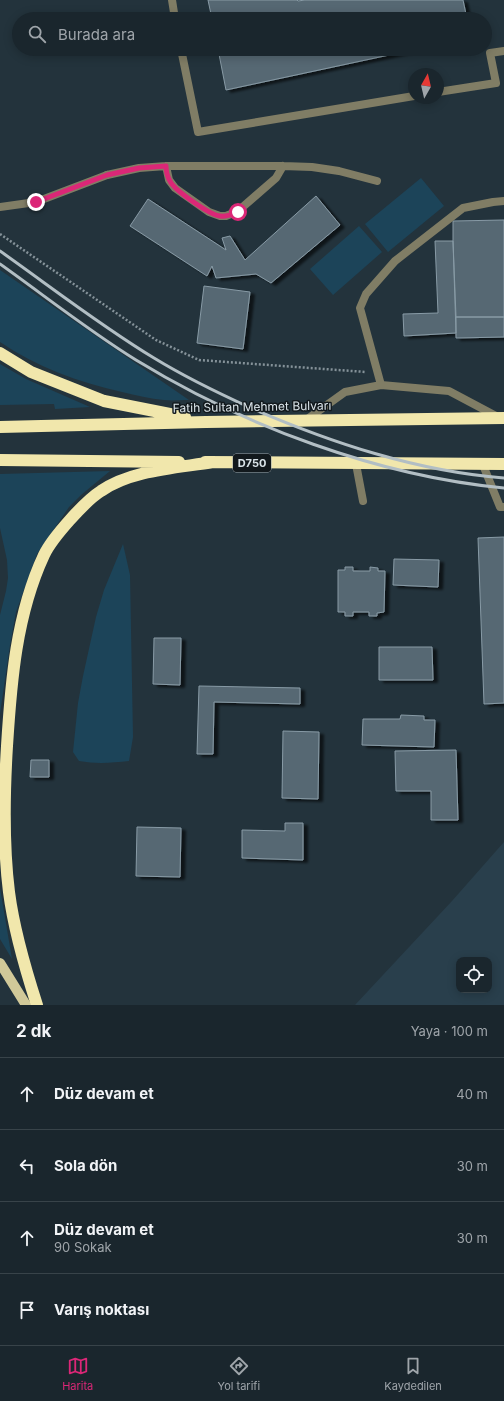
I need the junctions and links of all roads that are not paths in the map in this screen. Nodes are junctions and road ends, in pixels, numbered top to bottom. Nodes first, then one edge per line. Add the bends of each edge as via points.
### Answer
1 (172, 0) edge
2 (174, 12) edge
3 (504, 51) edge
4 (492, 53) edge
5 (182, 56) edge
6 (491, 56) edge
7 (444, 91) edge
8 (408, 97) edge
9 (166, 166) junction
10 (283, 166) junction
11 (377, 181) dead end
12 (504, 201) edge
13 (0, 207) edge
14 (0, 353) edge
15 (381, 385) junction
16 (502, 418) edge
17 (306, 420) junction
18 (206, 422) junction
19 (0, 427) edge
20 (0, 460) edge
21 (213, 462) junction
22 (356, 464) junction
23 (504, 464) edge
24 (483, 465) junction
25 (363, 501) dead end
26 (504, 507) edge
27 (0, 963) edge
28 (26, 1005) edge
29 (37, 1005) edge

1 - 2 street
3 - 4 street
5 - 8 street via 198,132
6 - 7 street via 496,82
9 - 10 street
9 - 10 street via 169,180 175,188 209,212 220,216 238,212 276,178
9 - 13 street via 139,168 107,175 36,202
10 - 11 street via 339,171
12 - 15 street via 463,208 395,261 366,294 360,308
14 - 18 highway via 31,372 104,401
15 - 16 street via 449,391
15 - 17 street via 345,392
16 - 17 highway, Fatih Sultan Mehmet Bulvarı
17 - 18 highway, Fatih Sultan Mehmet Bulvarı
18 - 19 highway, Fatih Sultan Mehmet Bulvarı
20 - 21 highway, D750
21 - 22 highway, D750
21 - 29 highway via 132,476 100,491 82,507 45,554 27,600 18,637 9,713 5,834 9,892 16,932
22 - 24 highway, D750
22 - 25 street
23 - 24 highway, D750
24 - 26 street via 500,507
27 - 28 main road

